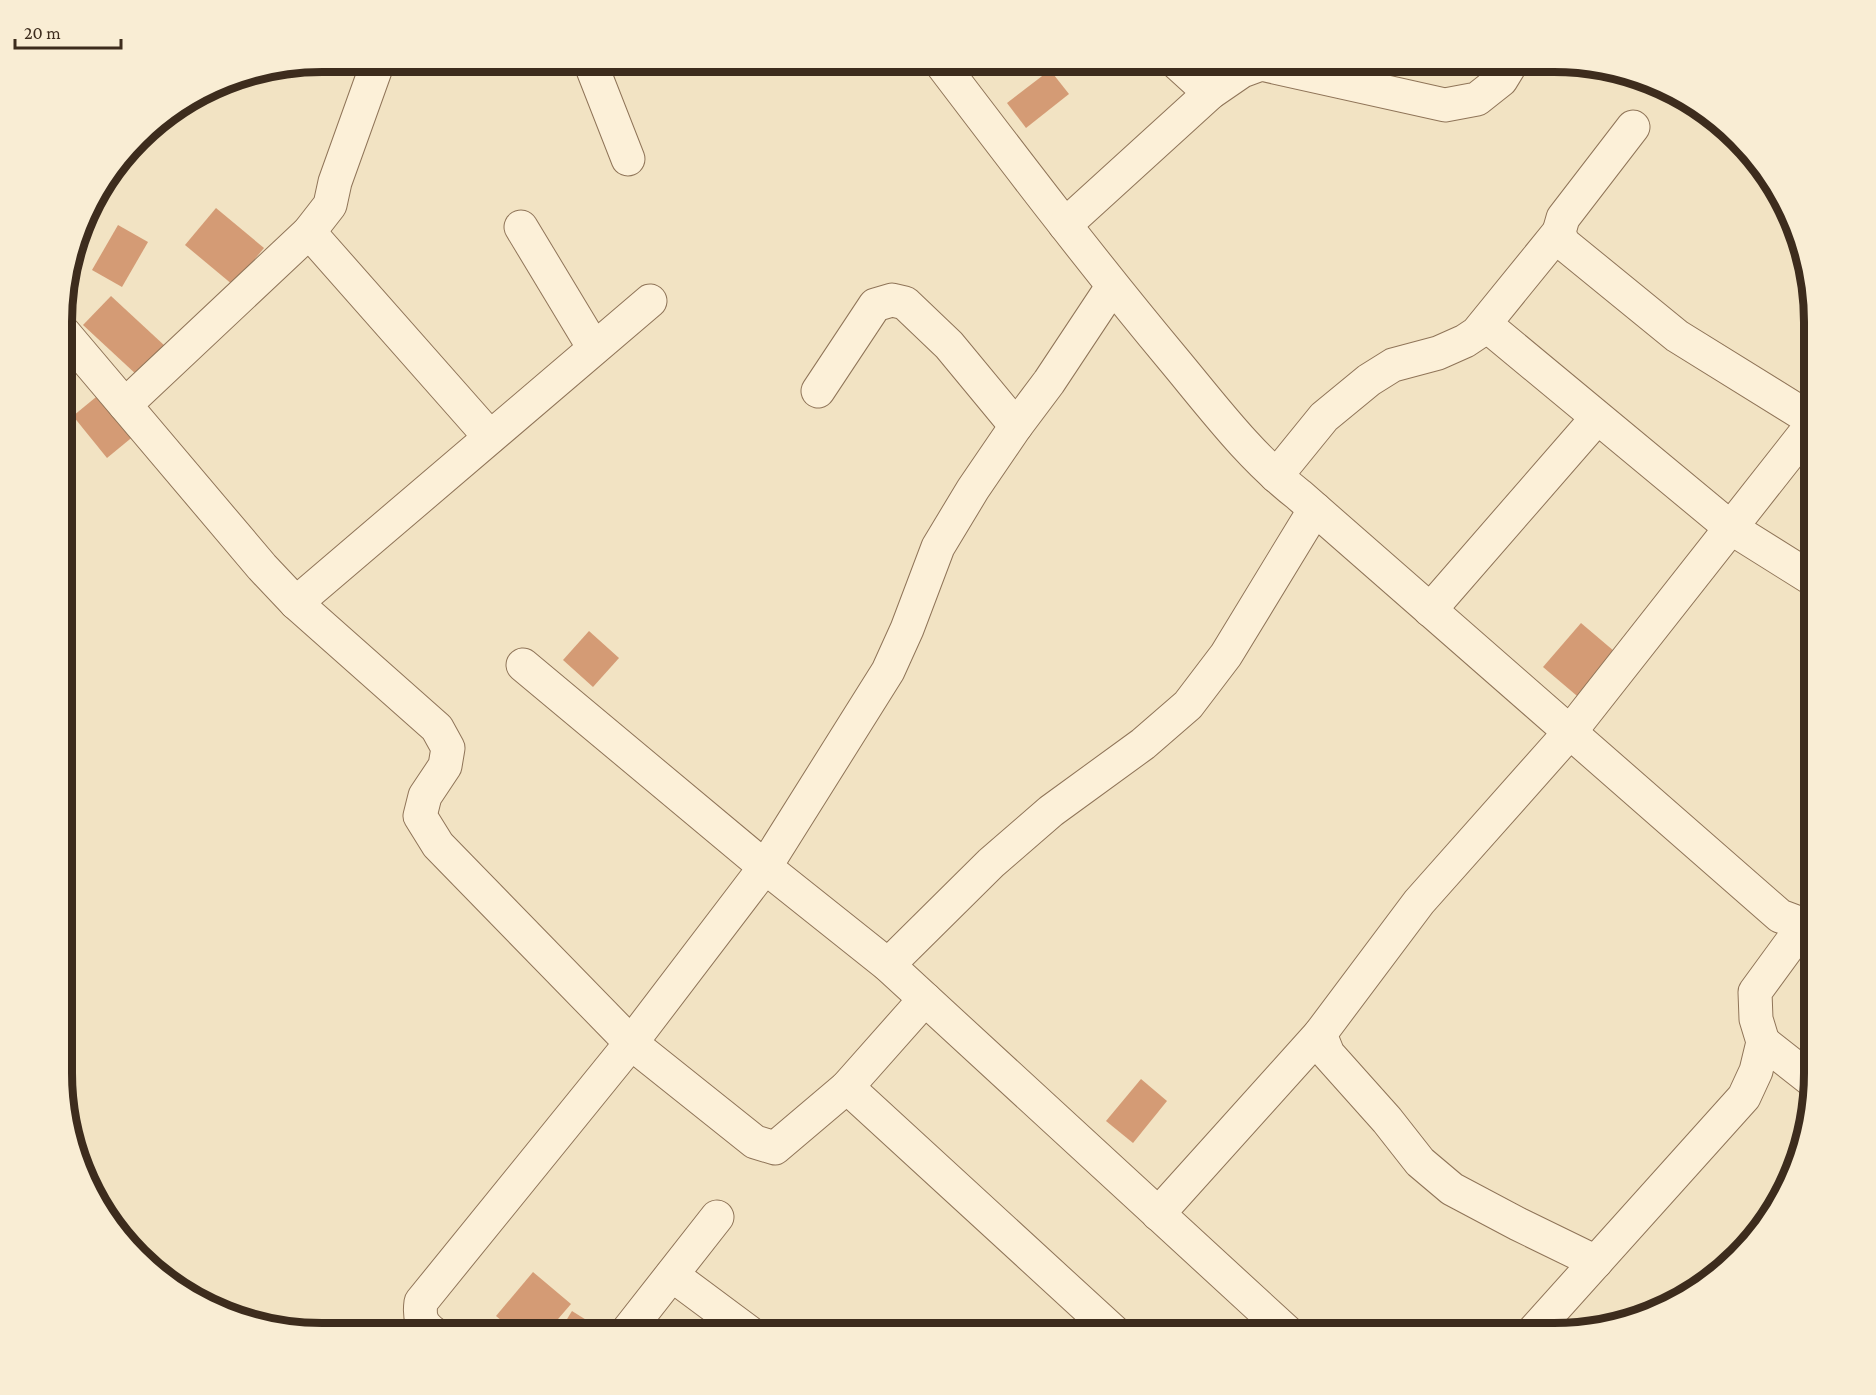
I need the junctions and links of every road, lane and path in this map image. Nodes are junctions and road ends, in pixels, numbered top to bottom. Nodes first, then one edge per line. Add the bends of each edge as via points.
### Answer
1 (374, 72) edge
2 (594, 72) edge
3 (948, 72) edge
4 (1187, 72) edge
5 (1241, 72) edge
6 (1297, 72) edge
7 (1506, 72) edge
8 (1210, 93) junction
9 (1633, 127) dead end
10 (628, 159) dead end
11 (1065, 225) junction
12 (521, 227) dead end
13 (309, 232) junction
14 (1559, 232) junction
15 (1112, 287) junction
16 (650, 301) dead end
17 (1485, 324) junction
18 (72, 342) edge
19 (594, 348) junction
20 (818, 391) dead end
21 (125, 405) junction
22 (1804, 415) edge
23 (1597, 418) junction
24 (1016, 426) junction
25 (1804, 434) edge
26 (490, 437) junction
27 (1276, 476) junction
28 (1315, 509) junction
29 (1731, 528) junction
30 (1804, 574) edge
31 (296, 603) junction
32 (1430, 610) junction
33 (523, 665) dead end
34 (1570, 732) junction
35 (765, 867) junction
36 (1804, 923) edge
37 (1804, 931) edge
38 (888, 965) junction
39 (925, 999) junction
40 (1320, 1034) junction
41 (1763, 1042) junction
42 (632, 1043) junction
43 (1804, 1074) edge
44 (847, 1087) junction
45 (1158, 1214) junction
46 (717, 1217) dead end
47 (1596, 1262) junction
48 (672, 1275) junction
49 (423, 1323) edge
50 (634, 1323) edge
51 (737, 1323) edge
52 (1104, 1323) edge
53 (1277, 1323) edge
54 (1542, 1323) edge

1 - 13 street via 330,205
2 - 10 street
3 - 11 street
4 - 8 street
5 - 8 street
6 - 7 street via 1445,105 1477,99
8 - 11 street
9 - 14 street via 1563,218
11 - 15 street
12 - 19 street
13 - 21 street
13 - 26 street
14 - 17 street
14 - 22 street via 1563,243 1677,336
15 - 24 street
15 - 27 street via 1248,449
16 - 19 street
17 - 23 street
17 - 27 street via 1465,341 1393,365 1369,380 1324,417
18 - 21 street
19 - 26 street
20 - 24 street via 875,305 892,300 905,303 949,345
21 - 31 street
23 - 29 street
23 - 32 street
24 - 35 street via 938,547 888,671
25 - 29 street
26 - 31 street
27 - 28 street
28 - 32 street
28 - 38 street via 1226,656 1188,705 1143,744 1051,811 991,863
29 - 30 street
29 - 34 street
31 - 42 street via 437,728 448,748 445,766 425,796 420,816 438,844
32 - 34 street
33 - 35 street
34 - 36 street via 1780,916
34 - 40 street via 1419,902
35 - 38 street
35 - 42 street
37 - 41 street via 1755,992 1756,1018
38 - 39 street
39 - 44 street
39 - 45 street
40 - 45 street
40 - 47 street via 1328,1054 1419,1162 1470,1199
41 - 43 street
41 - 47 street via 1744,1097
42 - 44 street via 755,1142 775,1148
42 - 49 street via 421,1302 419,1317
44 - 52 street
45 - 53 street
46 - 48 street
47 - 54 street
48 - 50 street
48 - 51 street

